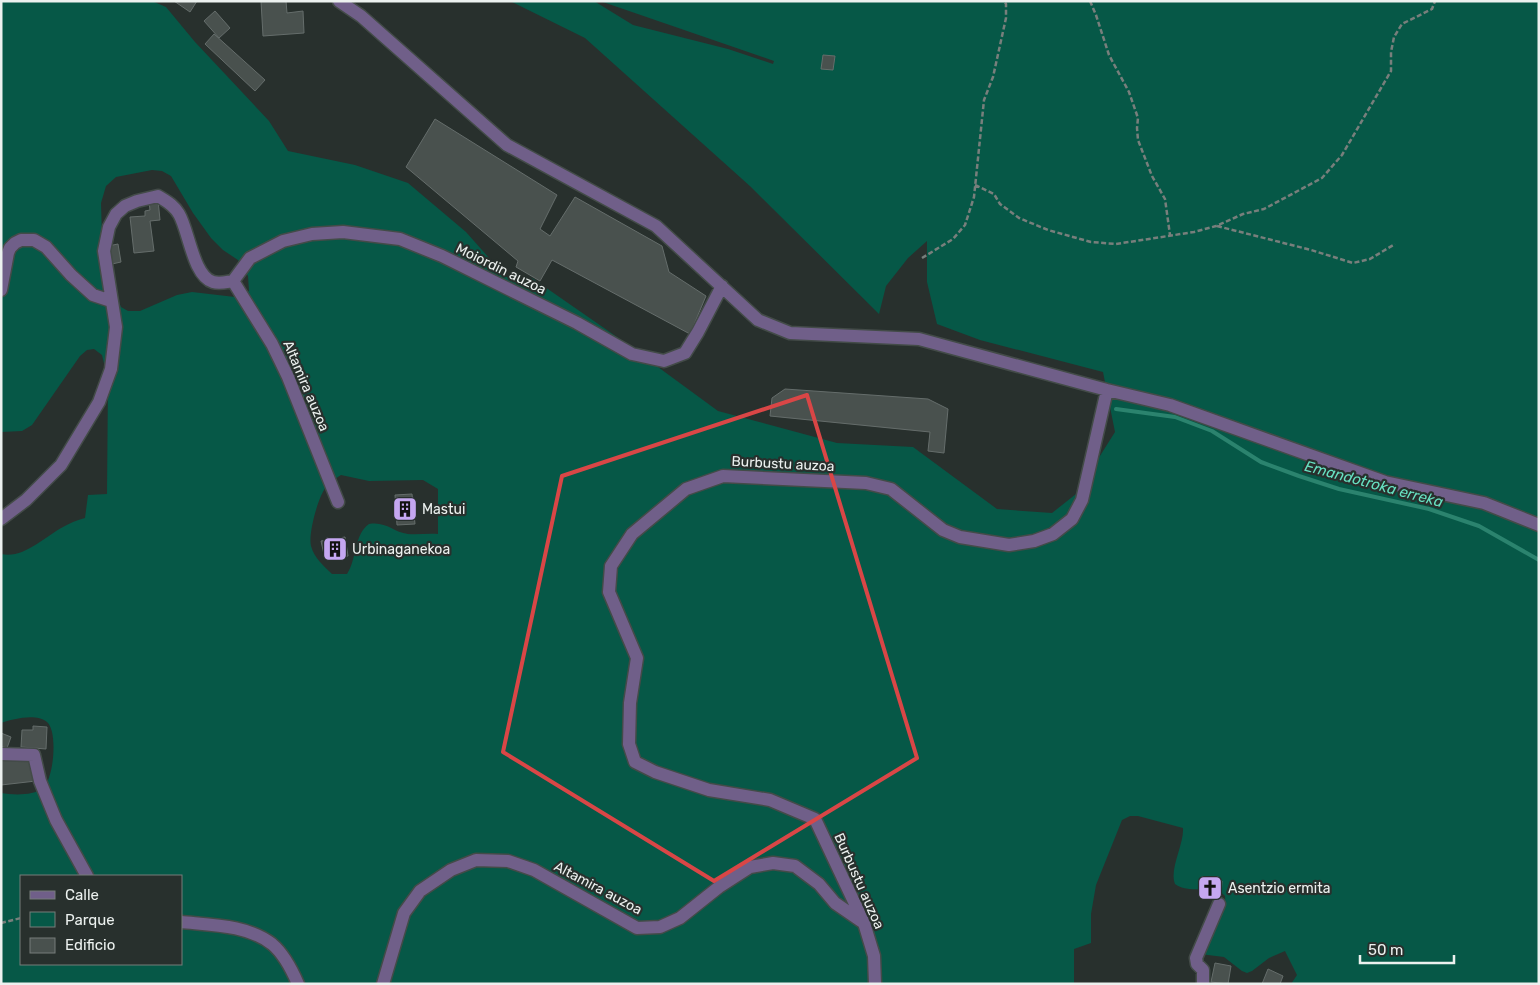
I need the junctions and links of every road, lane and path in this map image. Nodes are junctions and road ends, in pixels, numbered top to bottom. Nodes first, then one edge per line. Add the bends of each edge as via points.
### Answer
1 (340, 1) edge
2 (1004, 1) edge
3 (1090, 1) edge
4 (1435, 1) edge
5 (975, 185) junction
6 (1216, 226) junction
7 (1170, 235) junction
8 (1395, 244) dead end
9 (922, 258) dead end
10 (233, 281) junction
11 (722, 286) junction
12 (1, 290) edge
13 (112, 301) junction
14 (1108, 390) junction
15 (338, 502) dead end
16 (1, 519) edge
17 (1539, 525) edge
18 (1, 754) edge
19 (86, 875) edge
20 (1219, 904) dead end
21 (20, 918) edge
22 (182, 922) edge
23 (1, 923) edge
24 (864, 923) junction
25 (298, 984) edge
26 (383, 984) edge
27 (875, 984) edge
28 (1203, 984) edge

1 - 11 street via 507,145 656,226
2 - 5 path via 1006,18 993,77 984,100
3 - 7 path via 1108,55 1129,92 1138,118 1138,140 1165,199
4 - 6 path via 1432,9 1402,24 1394,37 1391,70 1385,82 1342,155 1322,178 1264,209
5 - 7 path via 994,194 1000,204 1019,218 1091,242 1116,244
5 - 9 path via 965,224 954,239
6 - 7 path
6 - 8 path via 1353,263 1370,259
10 - 11 street, Moiordin auzoa via 250,258 283,241 312,234 343,232 400,239 578,322 632,354 664,361 684,353
10 - 13 street via 211,282 202,275 179,214 158,196 125,206 109,227 104,251
10 - 15 street, Altamira auzoa via 272,344 288,377
11 - 14 street via 758,320 790,333 915,338
12 - 13 street via 10,248 21,240 34,240 46,247 93,295
13 - 16 street via 116,327 111,369 99,402 61,465 26,500
14 - 17 street via 1170,405 1385,482 1484,503
14 - 24 street, Burbustu auzoa via 1082,500 1072,519 1053,534 1034,541 1009,545 960,538 943,530 891,489 866,483 723,476 686,488 632,534 611,566 609,592 637,658 630,703 629,744 635,762 709,790 770,800 815,819
18 - 19 street via 34,755 40,781 56,820
20 - 28 street via 1196,958 1202,970
21 - 23 path
22 - 25 street via 255,934 273,945 291,967
24 - 26 street, Altamira auzoa via 835,904 820,884 795,866 773,863 750,867 680,918 660,928 637,928 534,870 508,861 476,860 451,870 420,891 404,913
24 - 27 street, Burbustu auzoa via 874,956

